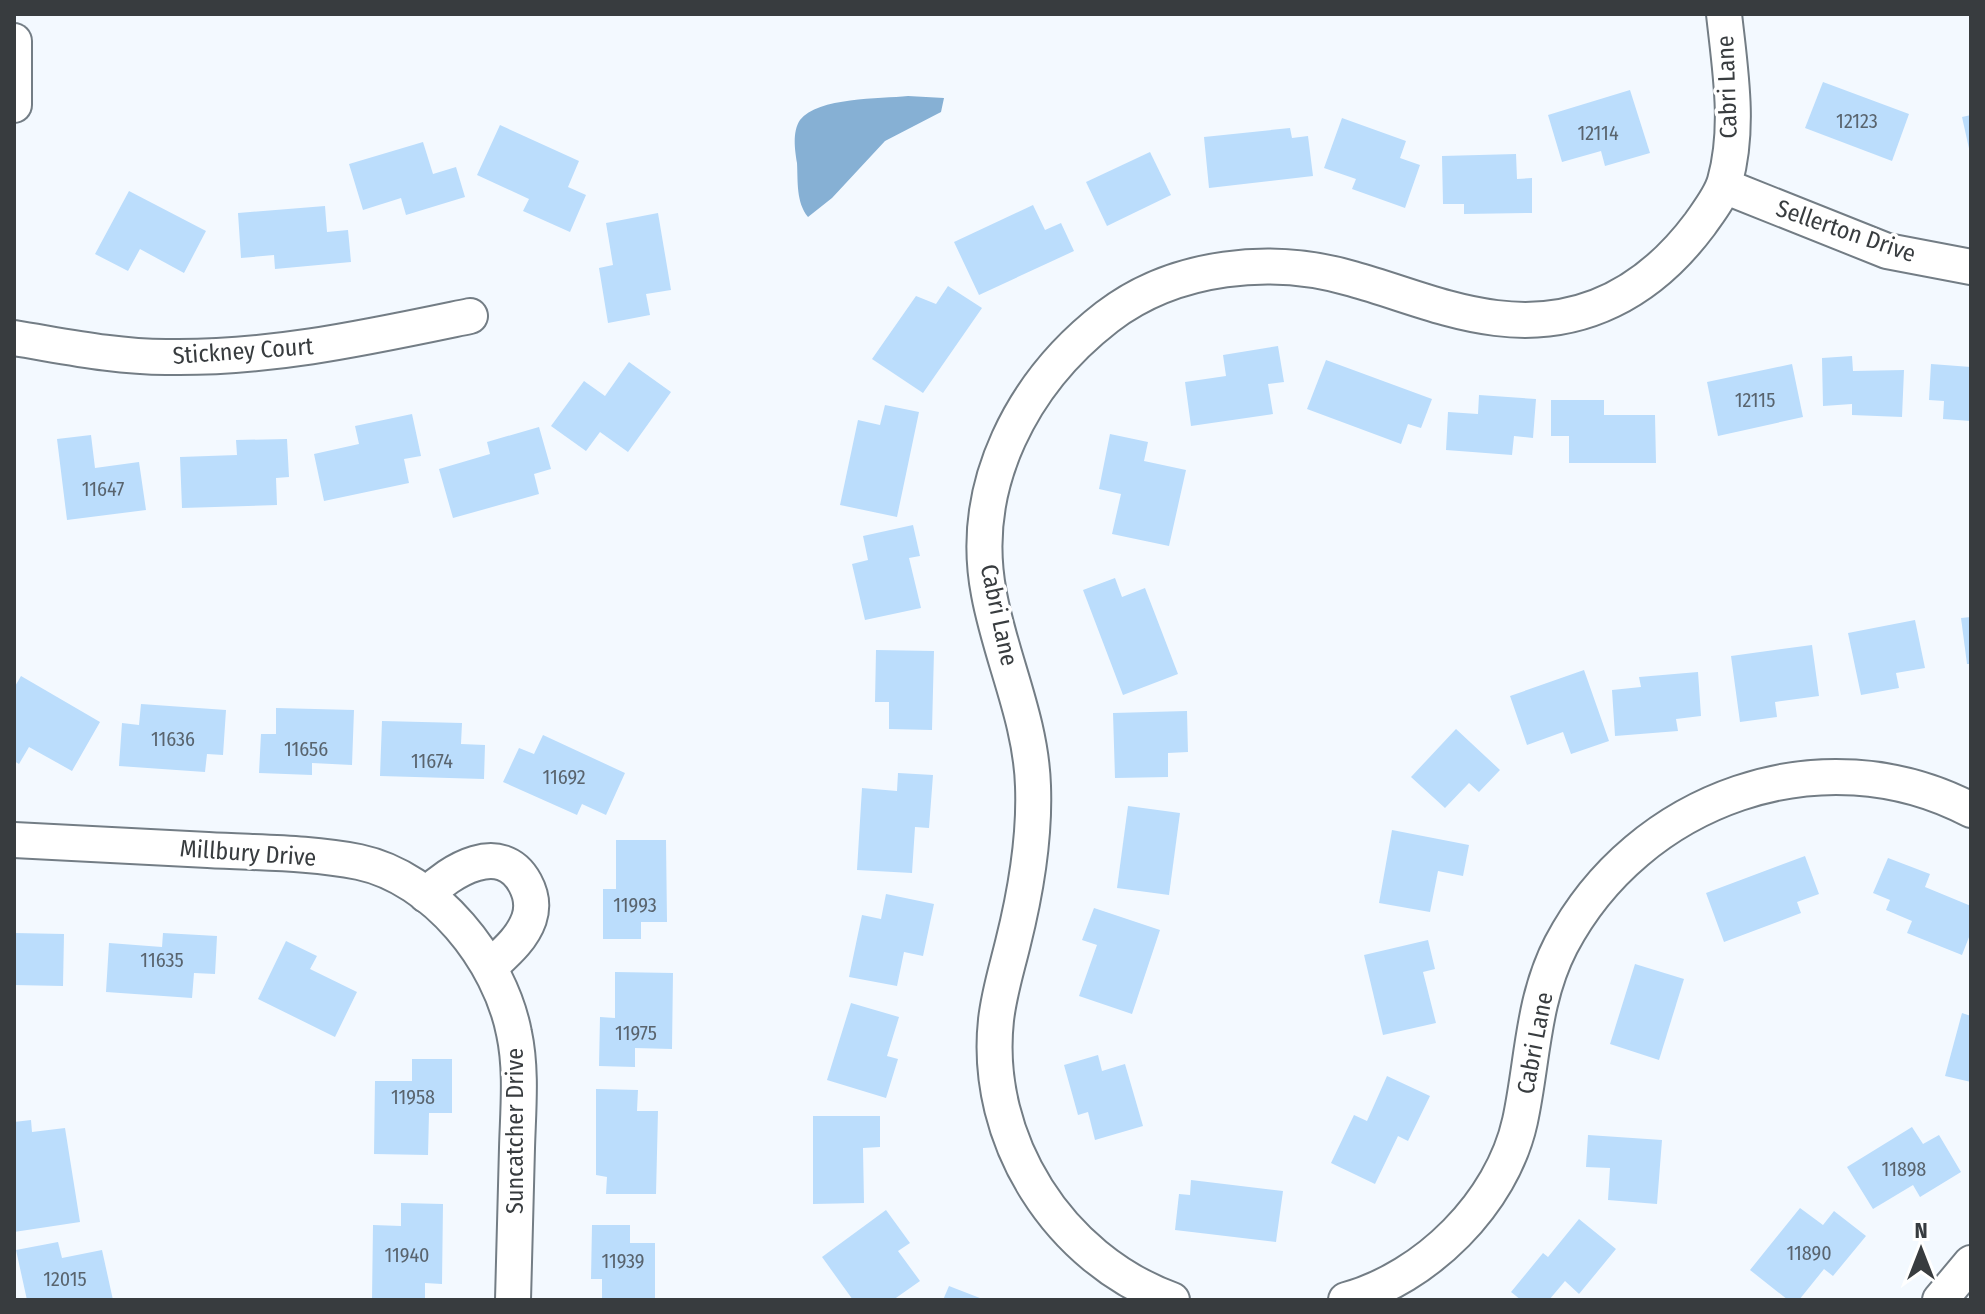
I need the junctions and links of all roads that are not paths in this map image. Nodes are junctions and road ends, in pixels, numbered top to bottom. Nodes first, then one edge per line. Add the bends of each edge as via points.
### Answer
1 (1724, 14) edge
2 (14, 41) edge
3 (15, 67) edge
4 (14, 105) edge
5 (1724, 186) junction
6 (1971, 267) edge
7 (470, 316) dead end
8 (14, 338) edge
9 (1971, 810) edge
10 (14, 840) edge
11 (426, 895) junction
12 (461, 928) joint
13 (490, 967) junction
14 (1971, 1263) edge
15 (513, 1300) edge
16 (1172, 1300) edge
17 (1346, 1300) edge
18 (1940, 1300) edge

1 - 5 street, Cabri Lane via 1732,118
2 - 3 street
3 - 4 street
5 - 6 street, Sellerton Drive via 1887,251
5 - 16 street, Cabri Lane via 1689,239 1651,278 1606,303 1542,319 1487,316 1349,277 1290,267 1218,270 1188,278 1110,314 1056,364 1012,429 991,490 985,562 988,593 1029,744 1033,821 1025,892 996,1019 995,1074 1001,1107 1038,1191 1074,1238 1131,1280
7 - 8 street, Stickney Court via 353,340 220,357 119,355
9 - 17 street, Cabri Lane via 1872,778 1801,778 1714,802 1651,840 1611,875 1562,944 1535,1018 1520,1125 1487,1194 1429,1257 1392,1281
10 - 11 street, Millbury Drive via 346,860 380,869
11 - 12 street, Millbury Drive
11 - 13 street via 452,872 474,863 503,863 516,871 529,890 530,917 517,940
12 - 13 street, Suncatcher Drive
13 - 15 street, Suncatcher Drive via 508,1008 518,1059
14 - 18 street

